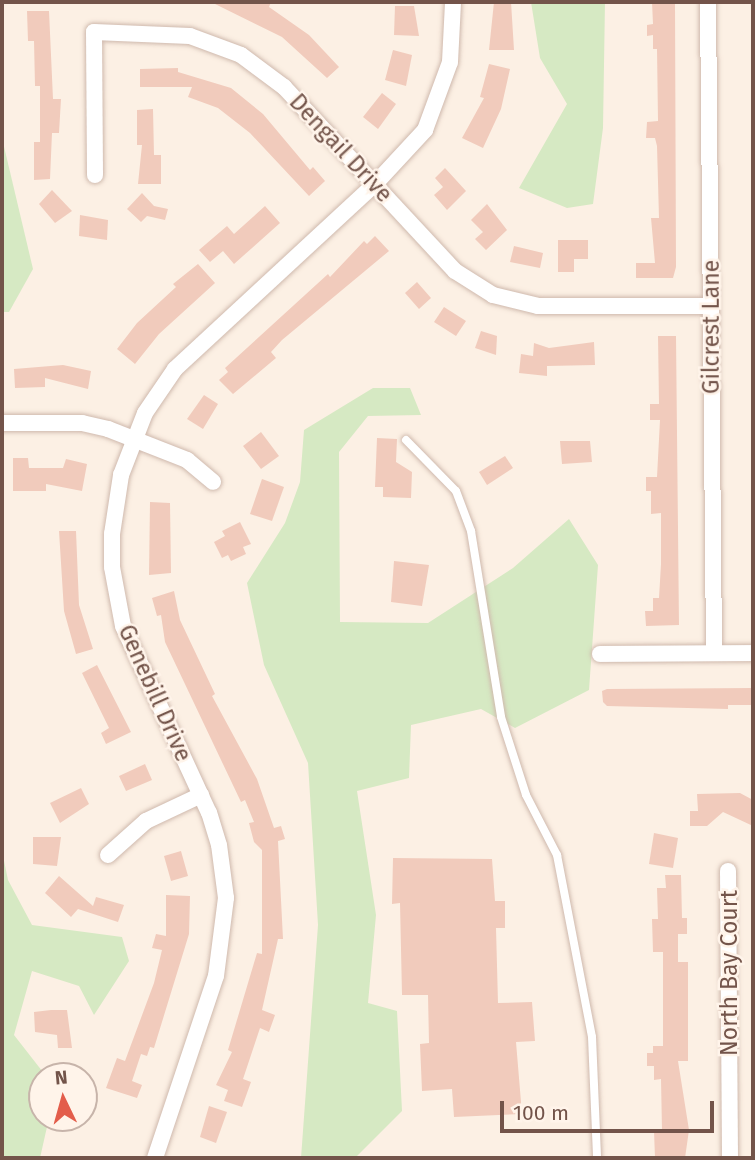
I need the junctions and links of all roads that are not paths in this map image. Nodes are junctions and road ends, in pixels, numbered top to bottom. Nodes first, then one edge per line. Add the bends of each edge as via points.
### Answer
1 (453, 2) edge
2 (708, 2) edge
3 (95, 175) dead end
4 (374, 184) junction
5 (711, 306) junction
6 (2, 423) edge
7 (134, 437) junction
8 (406, 440) dead end
9 (213, 482) dead end
10 (714, 653) junction
11 (753, 653) edge
12 (600, 654) dead end
13 (201, 795) junction
14 (108, 855) dead end
15 (728, 871) dead end
16 (155, 1158) edge
17 (597, 1158) edge
18 (730, 1158) edge

1 - 4 street, Genebill Drive via 450,62 436,106 413,146
2 - 5 street, Gilcrest Lane
3 - 4 street, Dengail Drive via 94,32 143,31 216,44 264,70
4 - 5 street, Dengail Drive via 455,271 493,295 538,306
4 - 7 street, Genebill Drive via 197,345 159,390
5 - 10 street, Gilcrest Lane
6 - 7 street via 82,423
7 - 9 street via 187,460
7 - 13 street, Genebill Drive via 114,507 112,567 117,600 134,657
8 - 17 lane via 456,491 471,531 501,717 526,795 559,867 592,1037
10 - 11 street
10 - 12 street
13 - 14 street via 146,821
13 - 16 street, Genebill Drive via 224,871 222,951
15 - 18 street, North Bay Court

